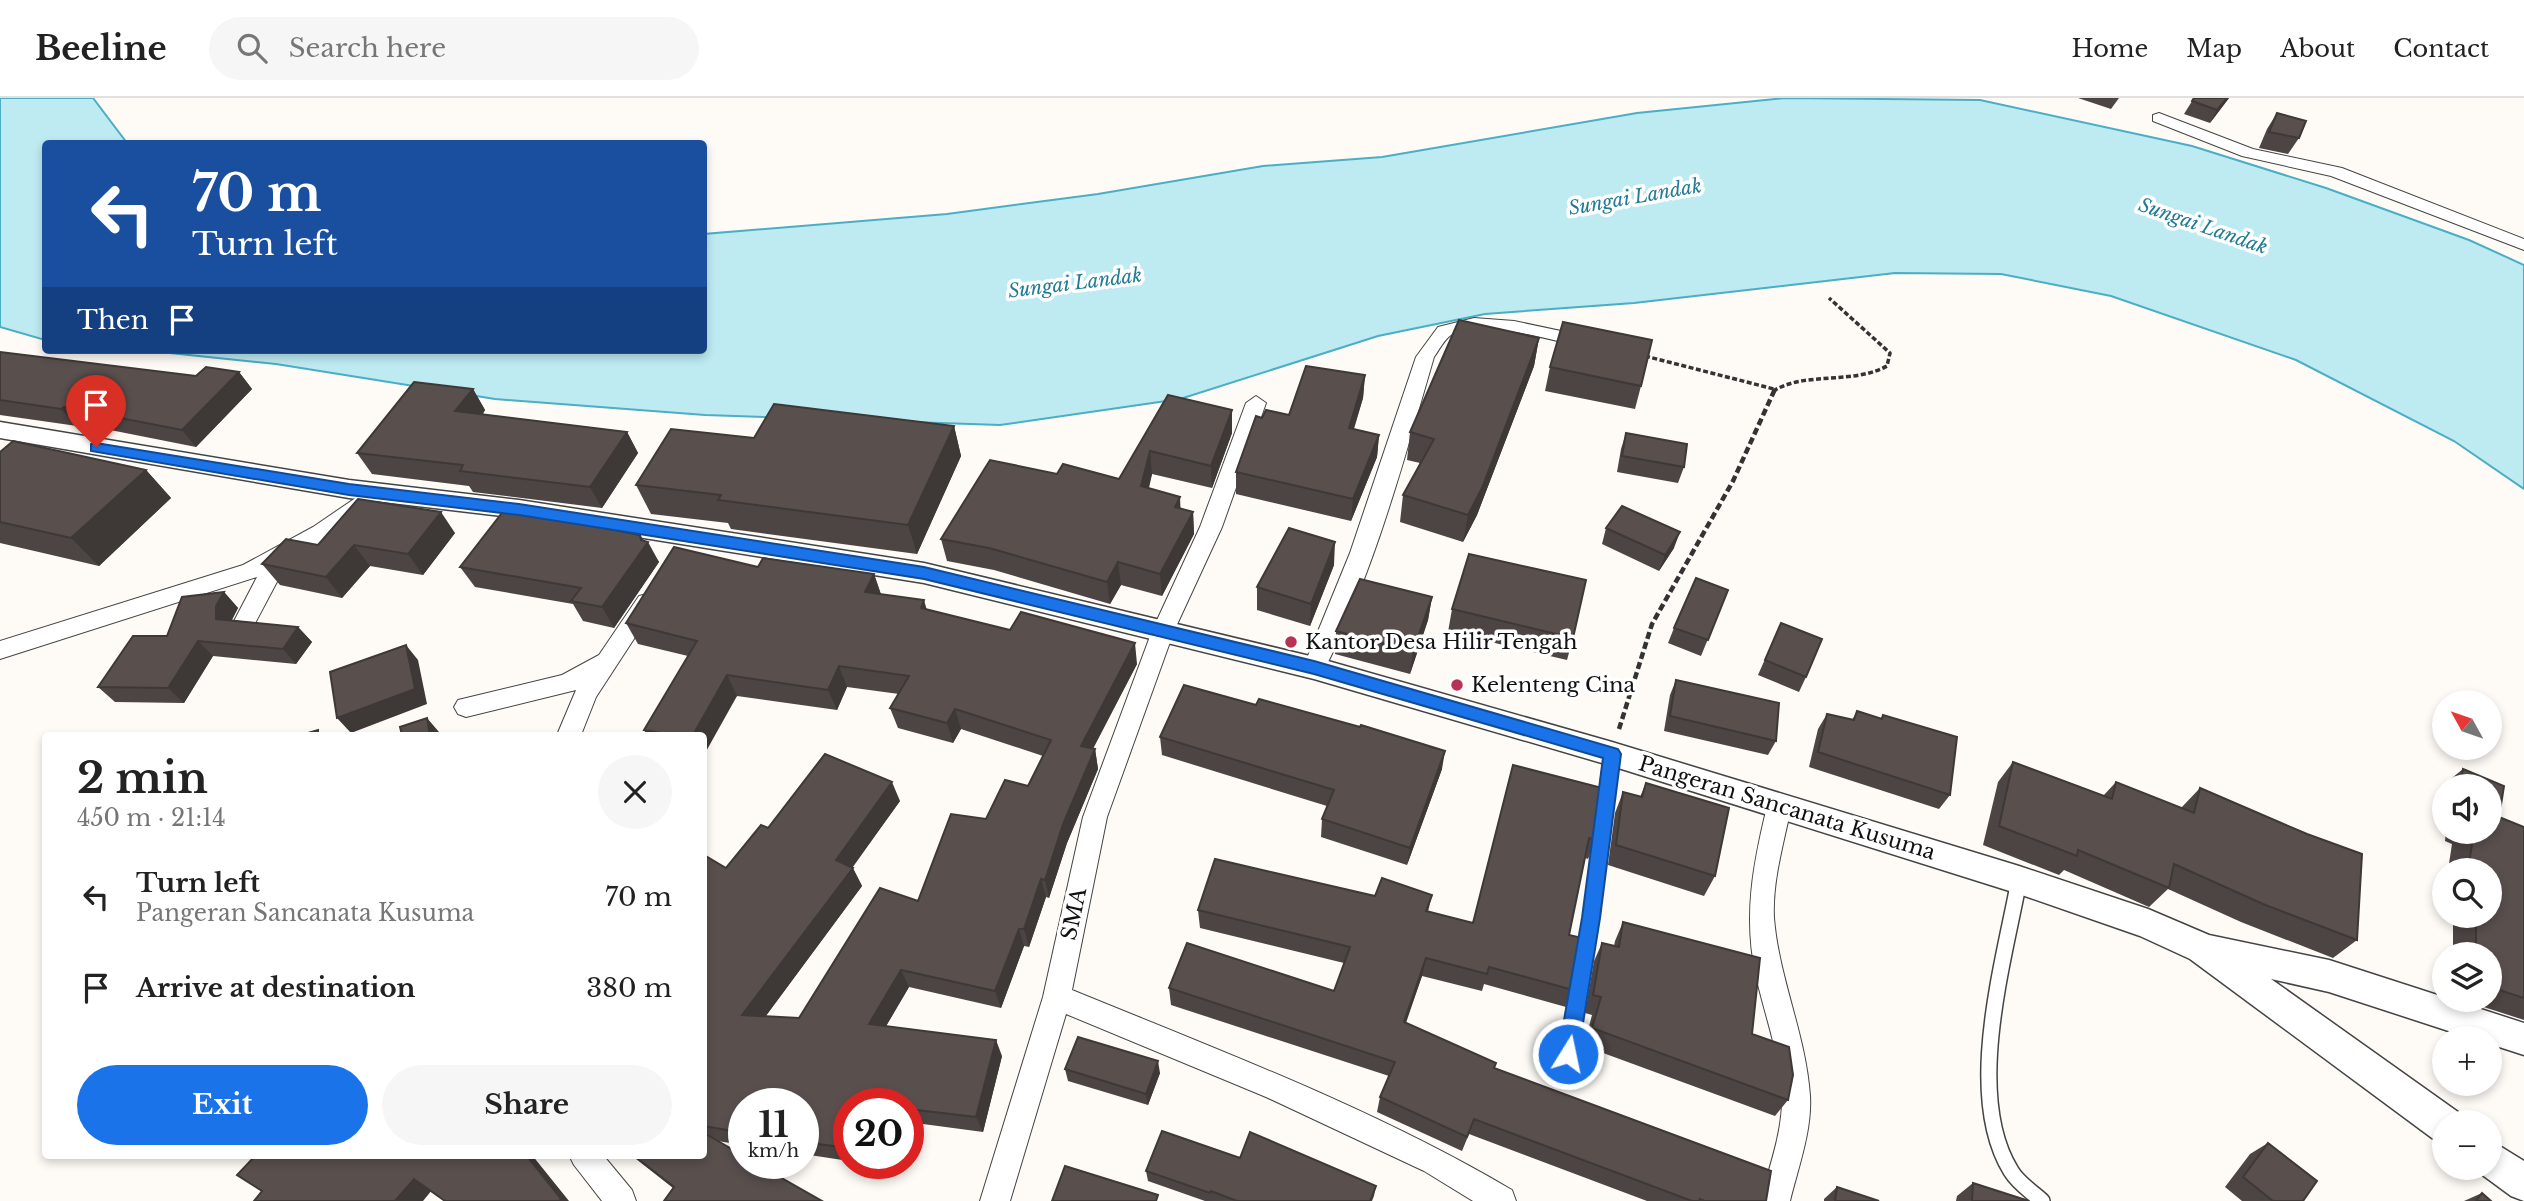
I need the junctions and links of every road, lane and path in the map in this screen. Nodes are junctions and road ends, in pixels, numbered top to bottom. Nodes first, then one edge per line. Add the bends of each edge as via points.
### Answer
1 (2159, 118) dead end
2 (2524, 246) edge
3 (1829, 298) dead end
4 (1610, 347) joint
5 (1774, 389) junction
6 (1256, 403) dead end
7 (0, 430) edge
8 (361, 491) junction
9 (278, 559) junction
10 (661, 581) edge
11 (244, 623) edge
12 (1163, 631) junction
13 (0, 650) edge
14 (606, 660) junction
15 (1314, 668) junction
16 (466, 707) dead end
17 (570, 732) edge
18 (1612, 754) junction
19 (1779, 807) junction
20 (2019, 880) junction
21 (2202, 948) junction
22 (1057, 997) junction
23 (2524, 1040) edge
24 (1568, 1054) dead end
25 (2432, 1116) edge
26 (587, 1159) edge
27 (2502, 1167) edge
28 (2524, 1183) edge
29 (621, 1201) edge
30 (995, 1201) edge
31 (1501, 1201) edge
32 (1776, 1201) edge
33 (2042, 1201) edge

1 - 2 street via 2248,153 2336,172
3 - 5 path via 1890,354 1887,366 1871,374 1802,380
4 - 5 path
4 - 15 street via 1495,326 1447,329 1437,337 1425,357 1350,589
5 - 18 path via 1733,481 1652,624
6 - 12 street, SMA via 1211,527
7 - 8 street, Pangeran Sancanata Kusuma
8 - 9 street via 342,519
8 - 12 street, Pangeran Sancanata Kusuma via 519,509 685,547 924,573
9 - 11 street
9 - 13 street
10 - 14 street
12 - 15 street, Pangeran Sancanata Kusuma
12 - 22 street, SMA via 1095,817
14 - 16 street via 568,684
14 - 17 street
15 - 18 street, Pangeran Sancanata Kusuma
18 - 19 street, Pangeran Sancanata Kusuma
18 - 24 lane
19 - 20 street, Pangeran Sancanata Kusuma
19 - 32 street via 1765,869 1762,929 1796,1097 1794,1127
20 - 21 street, Pangeran Sancanata Kusuma via 2127,916
20 - 33 lane via 1991,1046 1991,1110 2011,1170
21 - 23 street via 2329,976
21 - 25 street, Pangeran Sancanata Kusuma
22 - 30 street, SMA
22 - 31 street via 1276,1087 1434,1161
26 - 29 street
27 - 28 street

